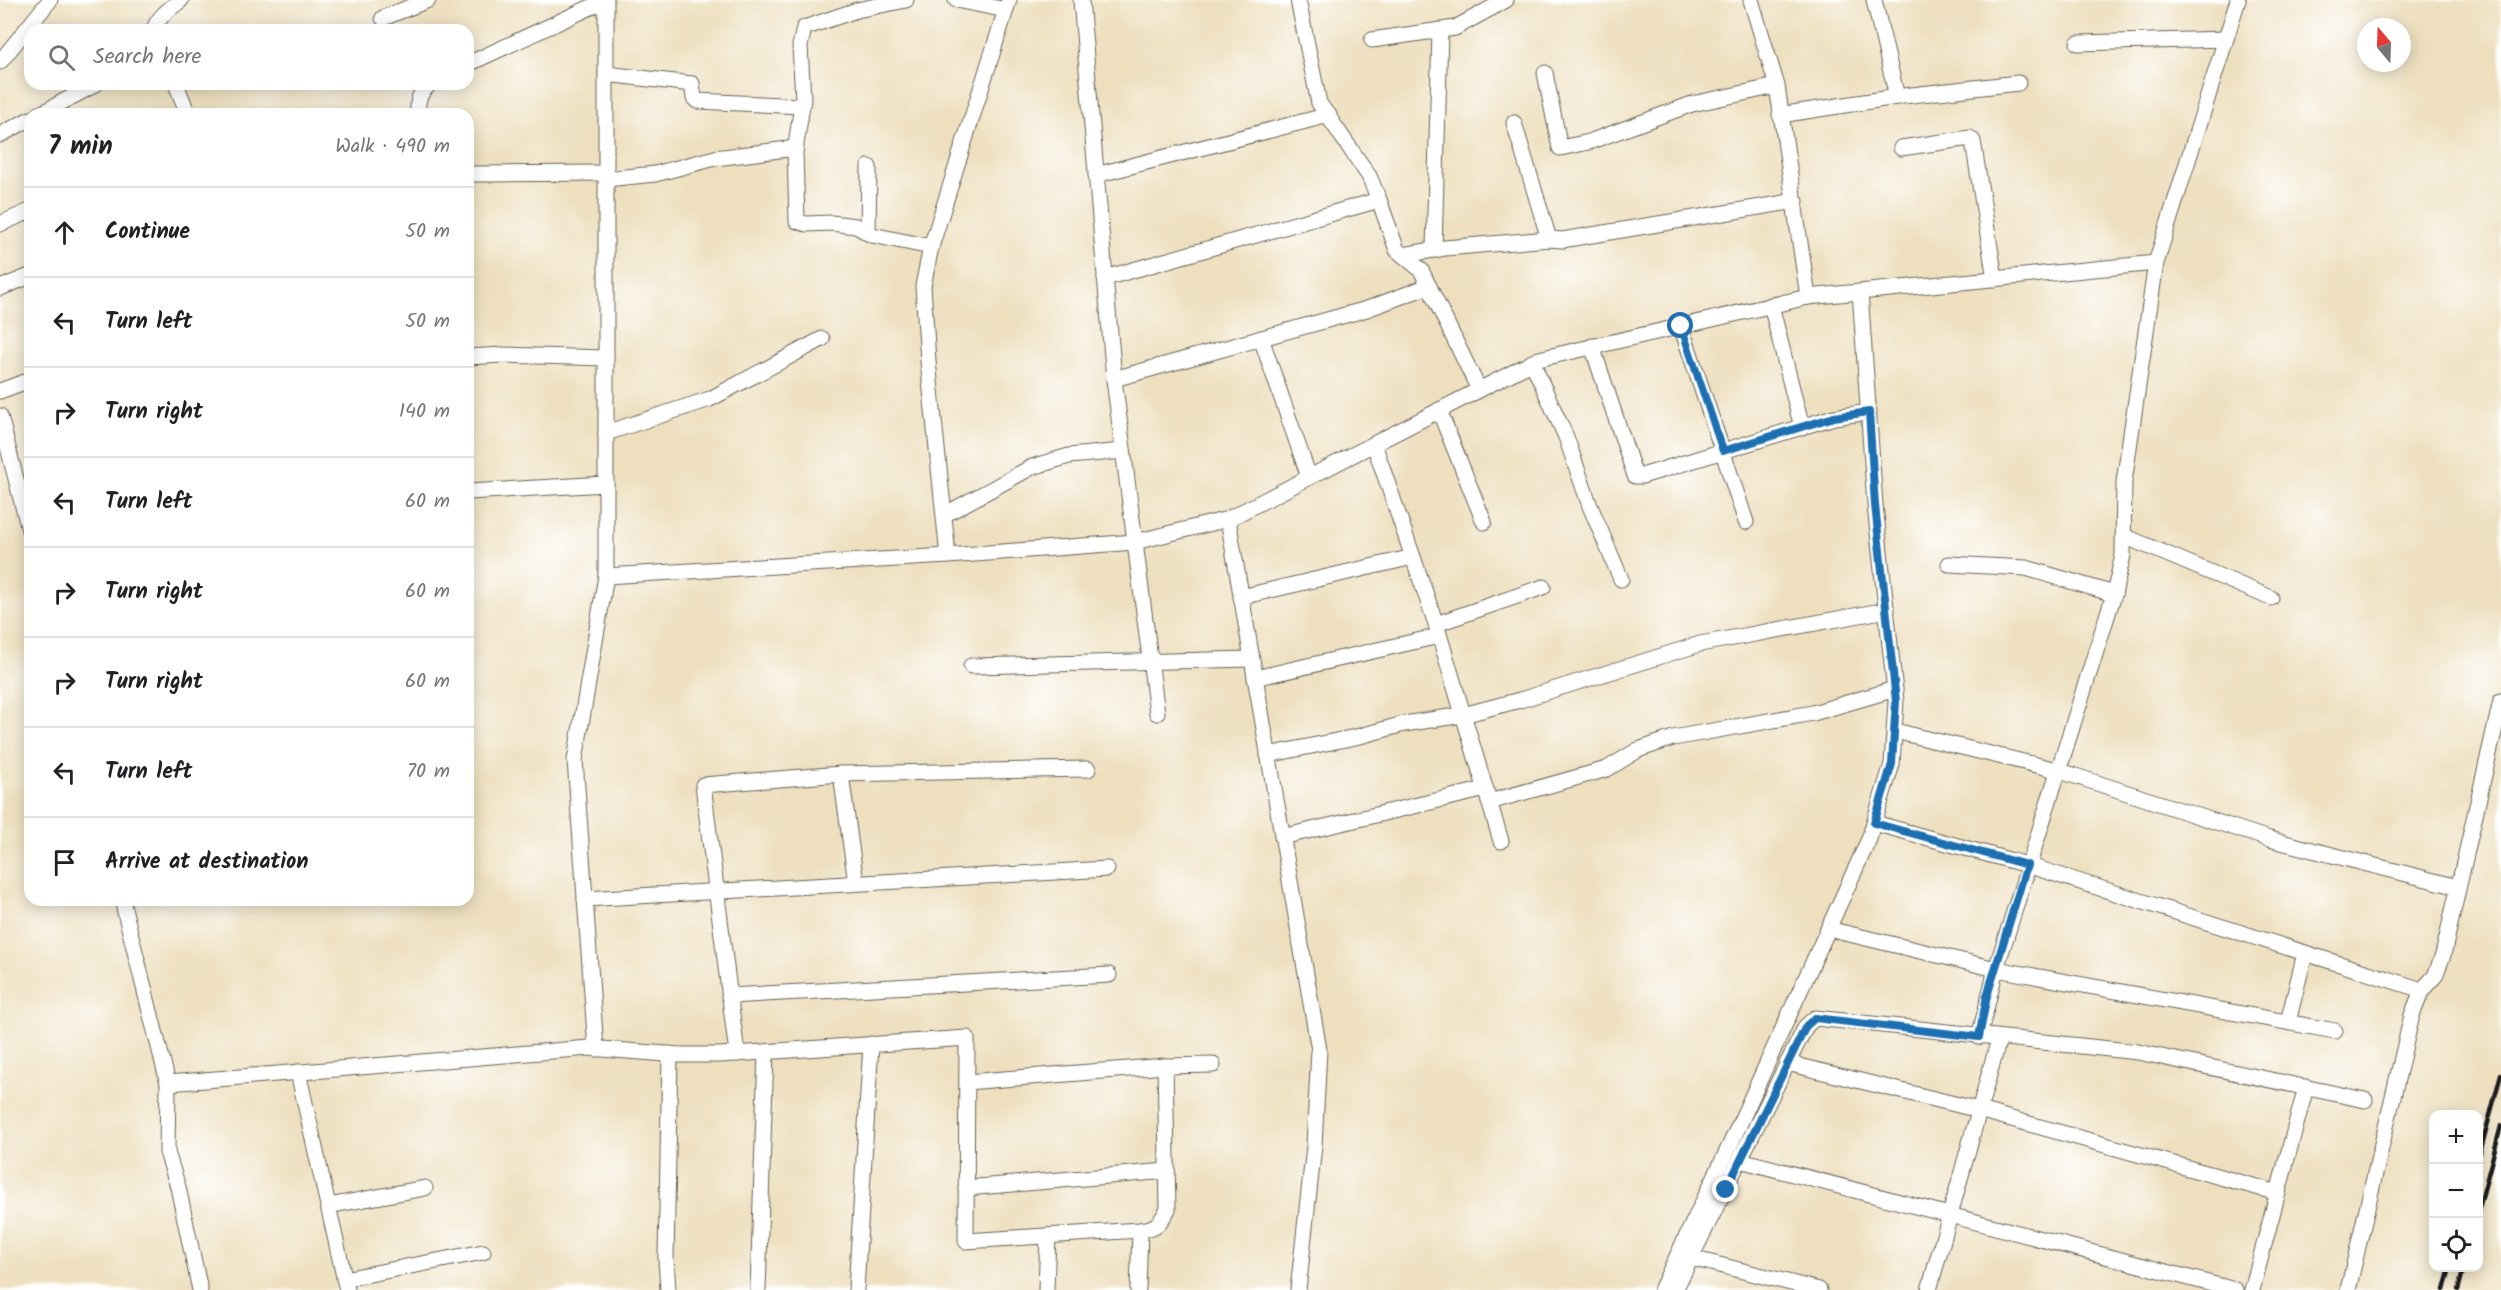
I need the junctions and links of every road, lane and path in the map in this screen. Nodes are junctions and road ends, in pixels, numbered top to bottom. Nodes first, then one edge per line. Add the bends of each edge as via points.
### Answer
1 (50, 0) edge
2 (181, 0) edge
3 (428, 0) edge
4 (906, 0) edge
5 (956, 0) edge
6 (1081, 0) edge
7 (1298, 0) edge
8 (1506, 0) edge
9 (1751, 0) edge
10 (1874, 0) edge
11 (2238, 0) edge
12 (1007, 5) edge
13 (383, 18) dead end
14 (31, 24) edge
15 (155, 24) edge
16 (1440, 31) junction
17 (24, 32) edge
18 (2226, 39) junction
19 (1372, 40) dead end
20 (2078, 43) dead end
21 (474, 61) edge
22 (0, 62) edge
23 (606, 74) junction
24 (1545, 74) dead end
25 (2018, 83) dead end
26 (1777, 86) junction
27 (88, 90) edge
28 (178, 90) edge
29 (423, 90) edge
30 (1897, 97) junction
31 (801, 106) junction
32 (63, 108) edge
33 (186, 108) edge
34 (418, 108) edge
35 (1329, 115) junction
36 (1780, 115) junction
37 (24, 122) edge
38 (1514, 123) dead end
39 (0, 135) edge
40 (796, 148) junction
41 (1901, 148) dead end
42 (869, 167) dead end
43 (474, 174) edge
44 (1096, 175) junction
45 (606, 176) junction
46 (1379, 200) junction
47 (1796, 201) junction
48 (24, 214) edge
49 (0, 224) edge
50 (868, 233) junction
51 (1549, 239) junction
52 (931, 247) junction
53 (1434, 250) junction
54 (1403, 255) junction
55 (2157, 263) junction
56 (24, 278) edge
57 (1105, 278) junction
58 (1995, 279) junction
59 (1430, 286) junction
60 (0, 288) edge
61 (1860, 292) junction
62 (1808, 297) junction
63 (1771, 305) junction
64 (1681, 326) junction
65 (1262, 338) junction
66 (822, 339) dead end
67 (1592, 346) junction
68 (474, 357) edge
69 (606, 358) junction
70 (1532, 362) junction
71 (1114, 379) junction
72 (24, 382) edge
73 (1479, 390) junction
74 (0, 391) edge
75 (1438, 410) junction
76 (1869, 412) junction
77 (0, 416) edge
78 (1802, 428) junction
79 (606, 433) junction
80 (1374, 444) junction
81 (1123, 451) junction
82 (1723, 451) junction
83 (1309, 477) junction
84 (606, 484) junction
85 (474, 492) edge
86 (24, 510) edge
87 (944, 515) junction
88 (1228, 519) junction
89 (1484, 522) dead end
90 (1746, 522) dead end
91 (2124, 536) junction
92 (1135, 542) junction
93 (948, 556) junction
94 (1413, 557) junction
95 (1949, 564) dead end
96 (606, 576) junction
97 (1621, 579) dead end
98 (1543, 587) dead end
99 (2114, 594) junction
100 (1241, 597) junction
101 (2271, 598) dead end
102 (1887, 610) junction
103 (1437, 630) junction
104 (1251, 659) junction
105 (1151, 661) junction
106 (971, 666) dead end
107 (1255, 678) junction
108 (1895, 689) junction
109 (2501, 701) edge
110 (1157, 713) dead end
111 (1463, 715) junction
112 (1895, 731) junction
113 (1268, 755) junction
114 (1088, 769) dead end
115 (2057, 770) junction
116 (841, 774) junction
117 (1488, 795) junction
118 (1874, 823) junction
119 (1282, 837) junction
120 (1501, 841) dead end
121 (2027, 865) junction
122 (1107, 869) dead end
123 (856, 883) junction
124 (2458, 887) junction
125 (714, 891) junction
126 (585, 899) junction
127 (124, 906) edge
128 (1828, 929) junction
129 (2305, 953) junction
130 (1995, 969) junction
131 (1109, 975) dead end
132 (2422, 990) junction
133 (729, 996) junction
134 (2288, 1022) junction
135 (2335, 1031) dead end
136 (1979, 1037) junction
137 (1999, 1039) junction
138 (871, 1044) junction
139 (596, 1049) junction
140 (766, 1052) junction
141 (670, 1054) junction
142 (736, 1054) junction
143 (1787, 1063) junction
144 (1213, 1065) dead end
145 (1165, 1066) junction
146 (298, 1072) junction
147 (967, 1082) junction
148 (168, 1083) junction
149 (2306, 1088) junction
150 (2365, 1100) dead end
151 (1979, 1110) junction
152 (1740, 1160) junction
153 (1167, 1172) junction
154 (425, 1188) dead end
155 (966, 1188) junction
156 (2278, 1193) junction
157 (328, 1206) junction
158 (1950, 1215) junction
159 (1140, 1230) junction
160 (1048, 1236) junction
161 (483, 1252) dead end
162 (1691, 1258) junction
163 (345, 1285) edge
164 (200, 1290) edge
165 (668, 1290) edge
166 (758, 1290) edge
167 (856, 1290) edge
168 (1046, 1290) edge
169 (1138, 1290) edge
170 (1298, 1290) edge
171 (1661, 1290) edge
172 (1675, 1290) edge
173 (1819, 1290) edge
174 (1929, 1290) edge
175 (2235, 1290) edge
176 (2252, 1290) edge
177 (2348, 1290) edge

1 - 14 street
2 - 15 street
3 - 13 street
4 - 31 street via 857,10 804,28 800,46
5 - 12 street
6 - 44 street
7 - 35 street via 1319,103
8 - 16 street via 1465,24
9 - 26 street
10 - 30 street
11 - 18 street
12 - 52 street
16 - 19 street
16 - 53 street
17 - 22 street
18 - 20 street
18 - 55 street
21 - 23 street via 606,0
23 - 31 street via 692,84 697,101
23 - 45 street
24 - 26 street via 1560,148 1589,142 1692,104
25 - 30 street
26 - 36 street
27 - 32 street
28 - 33 street
29 - 34 street via 417,100
30 - 36 street
31 - 40 street
35 - 44 street
35 - 46 street via 1369,176
36 - 47 street
37 - 39 street
38 - 51 street
40 - 45 street via 715,158 655,174
40 - 50 street via 797,221 856,226
41 - 58 street via 1970,138 1973,141
42 - 50 street
43 - 45 street
44 - 57 street
45 - 69 street
46 - 54 street via 1397,250
46 - 57 street
47 - 51 street
47 - 62 street
48 - 49 street
50 - 52 street
51 - 53 street
52 - 87 street via 923,286
53 - 54 street
54 - 59 street via 1421,270
55 - 58 street
55 - 91 street via 2124,482
56 - 60 street
57 - 71 street
58 - 61 street
59 - 65 street via 1367,309
59 - 73 street
61 - 62 street
61 - 76 street
62 - 63 street
63 - 64 street
63 - 78 street
64 - 67 street
64 - 82 street
65 - 71 street
65 - 83 street
66 - 79 street via 710,399
67 - 70 street
67 - 82 street via 1635,476
68 - 69 street
69 - 79 street
70 - 73 street
70 - 97 street via 1566,436
71 - 81 street
72 - 74 street
73 - 75 street
75 - 80 street
75 - 89 street
76 - 78 street via 1834,417
76 - 102 street
77 - 86 street
78 - 82 street
79 - 84 street
80 - 83 street
80 - 94 street
81 - 87 street via 1069,456 1032,467
81 - 92 street
82 - 90 street
83 - 88 street
84 - 85 street
84 - 96 street
87 - 93 street
88 - 92 street
88 - 100 street
91 - 99 street
91 - 101 street
92 - 93 street
92 - 105 street
93 - 96 street
94 - 100 street
94 - 103 street
95 - 99 street via 2026,568
96 - 126 street via 575,760
98 - 103 street
99 - 115 street
100 - 104 street
102 - 108 street
102 - 111 street via 1700,644
103 - 107 street
103 - 111 street
104 - 105 street
104 - 107 street
105 - 106 street
105 - 110 street
107 - 113 street
108 - 112 street
108 - 117 street via 1814,713 1673,738 1638,750 1607,769
109 - 124 street
111 - 113 street via 1404,724
111 - 117 street
112 - 115 street
112 - 118 street via 1892,764
113 - 119 street
114 - 116 street
115 - 121 street
115 - 124 street via 2269,839
116 - 123 street
116 - 125 street via 702,785
117 - 119 street
117 - 120 street
118 - 121 street
118 - 128 street
119 - 170 street via 1319,1050 1314,1146
121 - 129 street
121 - 130 street
122 - 123 street
123 - 125 street
124 - 132 street via 2443,955 2435,976
125 - 126 street
125 - 133 street
126 - 139 street
127 - 148 street
128 - 130 street
128 - 171 street
129 - 132 street
129 - 134 street
130 - 134 street
130 - 136 street
131 - 133 street
132 - 177 street via 2412,1015
133 - 142 street
134 - 135 street
136 - 137 street
136 - 143 street via 1815,1018 1806,1026
137 - 149 street via 2138,1052
137 - 151 street
138 - 140 street
138 - 147 street via 967,1038
138 - 167 street
139 - 141 street
139 - 146 street
140 - 142 street
140 - 166 street
141 - 142 street
141 - 165 street
143 - 151 street
143 - 152 street
144 - 145 street
145 - 147 street
145 - 153 street
146 - 148 street
146 - 157 street
147 - 155 street
148 - 164 street via 167,1152
149 - 150 street
149 - 156 street
151 - 156 street
151 - 158 street
152 - 158 street
152 - 162 street
153 - 155 street
153 - 159 street via 1168,1209 1159,1225
154 - 157 street
155 - 160 street via 966,1241
156 - 176 street
157 - 163 street
158 - 174 street
158 - 175 street
159 - 160 street
159 - 169 street
160 - 168 street
161 - 163 street
162 - 172 street
162 - 173 street

